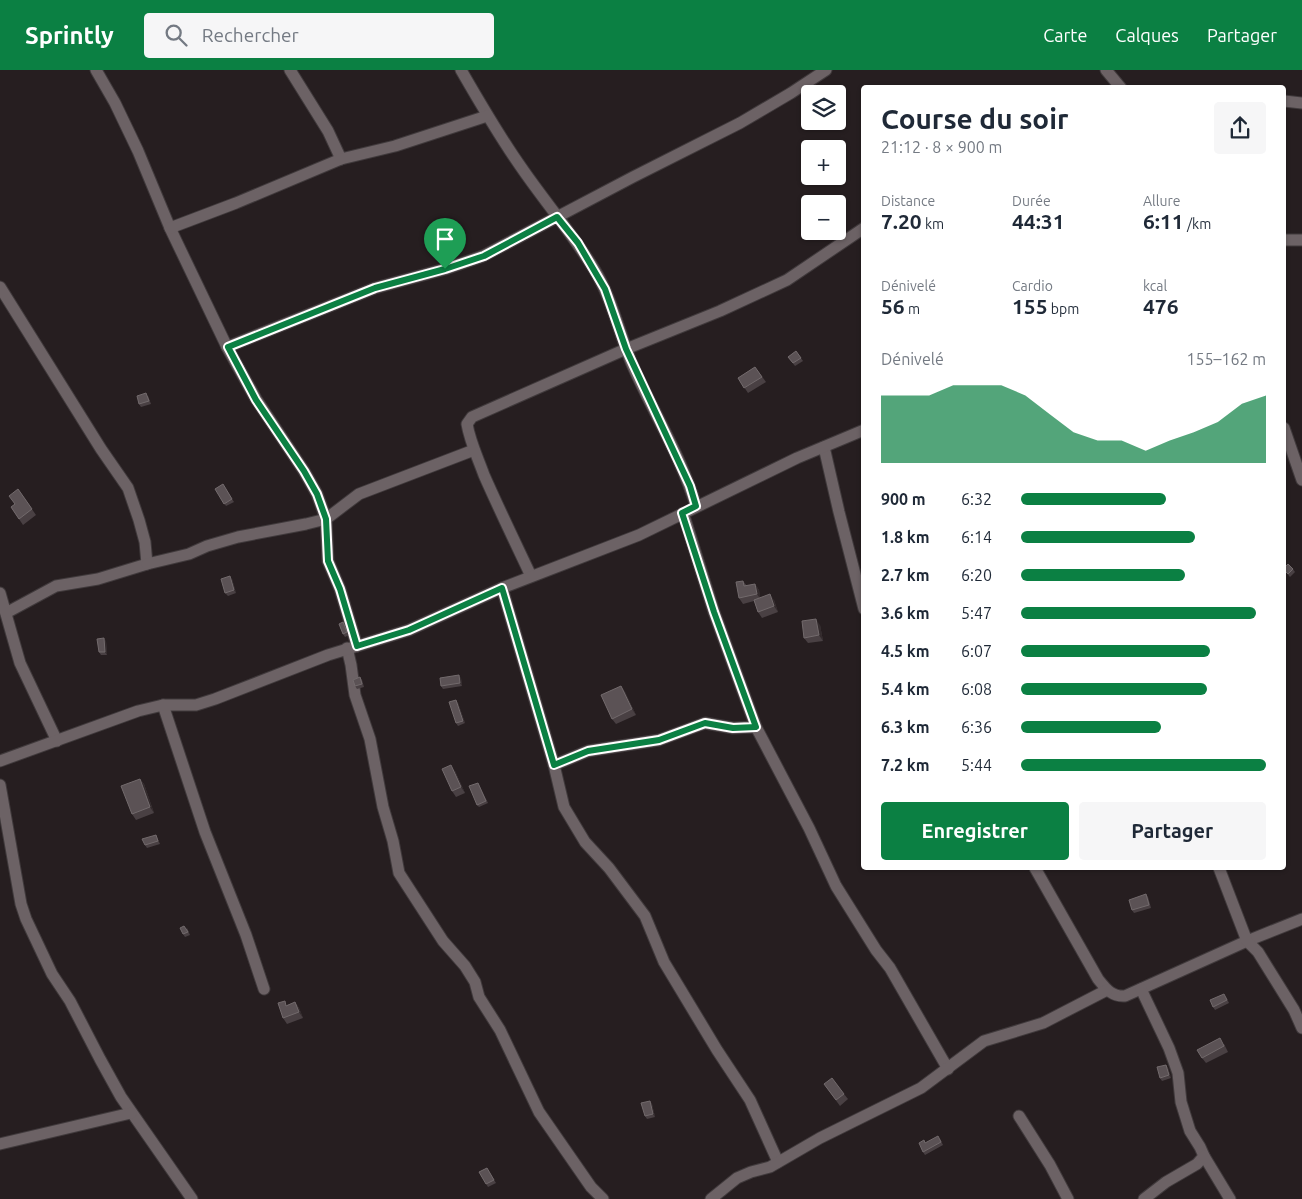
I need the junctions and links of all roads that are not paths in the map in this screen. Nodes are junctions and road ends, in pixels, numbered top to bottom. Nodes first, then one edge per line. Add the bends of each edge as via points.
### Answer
1 (96, 70) edge
2 (290, 70) edge
3 (461, 70) edge
4 (826, 70) edge
5 (1106, 70) edge
6 (1118, 85) edge
7 (1286, 101) edge
8 (1302, 103) edge
9 (487, 116) junction
10 (341, 159) junction
11 (557, 217) junction
12 (170, 228) junction
13 (861, 230) edge
14 (1286, 240) edge
15 (1302, 240) edge
16 (0, 288) edge
17 (228, 347) junction
18 (626, 349) junction
19 (861, 431) edge
20 (1286, 434) edge
21 (824, 447) junction
22 (474, 450) junction
23 (1302, 480) edge
24 (696, 506) junction
25 (682, 513) junction
26 (326, 519) junction
27 (147, 564) junction
28 (531, 576) junction
29 (502, 588) junction
30 (0, 593) edge
31 (861, 597) edge
32 (6, 613) junction
33 (352, 647) junction
34 (163, 705) junction
35 (756, 727) junction
36 (57, 741) junction
37 (0, 761) edge
38 (554, 765) junction
39 (0, 785) edge
40 (1036, 870) edge
41 (1221, 870) edge
42 (1302, 919) edge
43 (1247, 940) junction
44 (264, 989) dead end
45 (1141, 989) junction
46 (1107, 990) junction
47 (1302, 1028) edge
48 (948, 1069) junction
49 (131, 1113) junction
50 (1019, 1116) dead end
51 (0, 1144) edge
52 (1204, 1156) junction
53 (778, 1162) junction
54 (192, 1199) edge
55 (603, 1199) edge
56 (711, 1199) edge
57 (1068, 1199) edge
58 (1144, 1199) edge
59 (1230, 1199) edge

1 - 12 street via 138,151
2 - 10 street via 328,131
3 - 9 street
4 - 11 street via 740,123
5 - 6 street
7 - 8 street
9 - 10 street via 395,146
9 - 11 street
10 - 12 street
11 - 17 street via 484,256 375,288
11 - 18 street via 578,243 605,289
12 - 17 street
13 - 18 street via 787,280
14 - 15 street
16 - 27 street via 128,488 145,542
17 - 26 street via 256,400 304,471
18 - 22 street via 472,417 467,424
18 - 24 street via 680,463
19 - 21 street
20 - 23 street
21 - 24 street
21 - 31 street
22 - 26 street via 358,494
22 - 28 street
24 - 25 street
25 - 28 street via 639,535
25 - 35 street
26 - 27 street via 238,537
26 - 33 street via 328,561 340,589
27 - 32 street via 56,586
28 - 29 street
29 - 33 street via 409,630
29 - 38 street
30 - 32 street
32 - 36 street via 20,663
33 - 34 street via 196,705
33 - 55 street via 356,695 372,748 399,873 443,941 475,982 479,997 500,1030 539,1112 591,1187
34 - 36 street
34 - 44 street via 205,832
35 - 38 street via 733,728 705,723 659,740 588,751
35 - 48 street via 832,877 890,968
36 - 37 street
38 - 53 street via 564,807 585,842 645,916 664,962 750,1100
39 - 49 street via 26,919 52,974
40 - 46 street
41 - 43 street
42 - 43 street
43 - 45 street
43 - 47 street via 1258,952
45 - 46 street via 1125,996
45 - 52 street via 1169,1048 1190,1131
46 - 48 street via 1043,1023 984,1041
48 - 53 street via 921,1088
49 - 51 street
49 - 54 street
50 - 57 street
52 - 58 street
52 - 59 street
53 - 56 street via 738,1178

